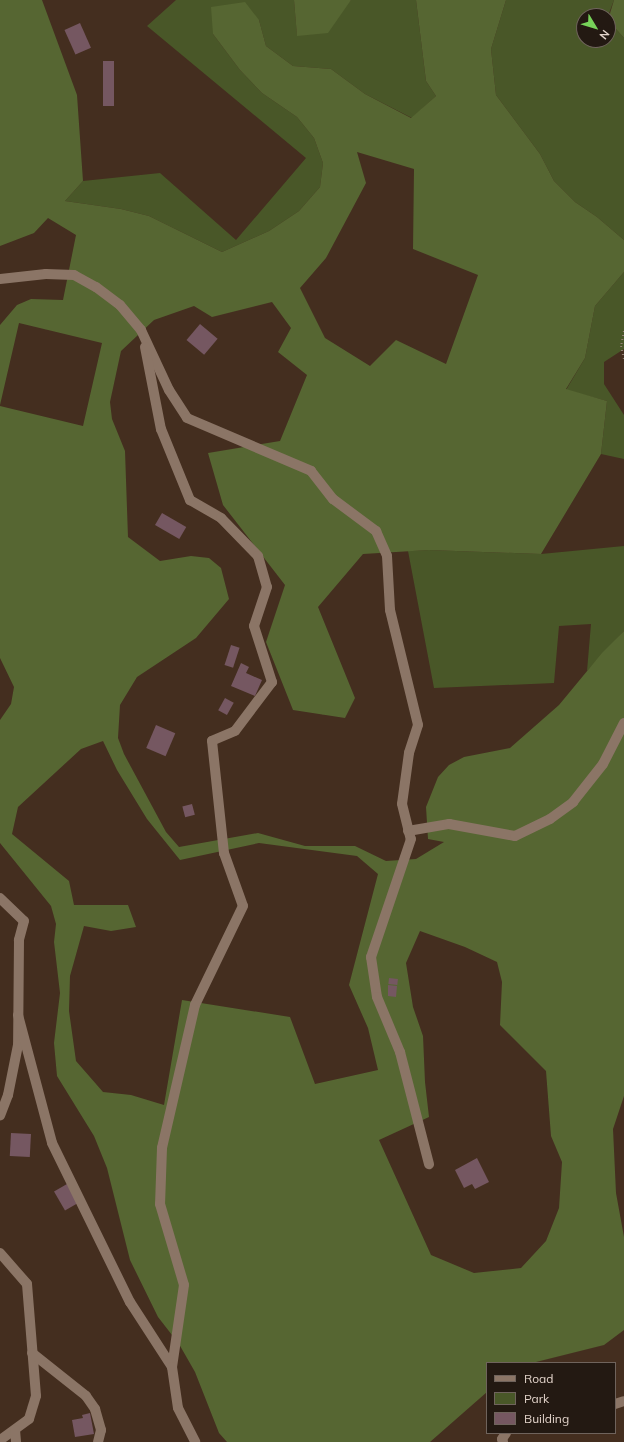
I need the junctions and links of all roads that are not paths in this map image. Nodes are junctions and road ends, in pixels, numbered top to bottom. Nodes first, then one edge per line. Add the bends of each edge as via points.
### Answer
1 (0, 278) edge
2 (141, 330) junction
3 (624, 723) edge
4 (408, 831) junction
5 (0, 898) edge
6 (18, 1014) junction
7 (0, 1116) edge
8 (429, 1164) dead end
9 (0, 1253) edge
10 (32, 1353) junction
11 (172, 1367) junction
12 (15, 1430) junction
13 (0, 1440) edge
14 (16, 1442) edge
15 (98, 1442) edge
16 (195, 1442) edge

1 - 2 street via 46,274 74,275 120,305
2 - 4 street via 169,390 187,418 311,471 333,499 376,531 387,556 390,610 418,725 409,753 402,804
2 - 11 street via 161,429 190,500 221,518 258,556 267,587 254,626 272,682 235,731 212,741 224,852 242,906 195,1005 162,1148 160,1204 184,1285
3 - 4 street via 603,764 573,802 550,819 515,836 449,824
4 - 8 street via 411,839 371,957 377,997 400,1052
5 - 6 street via 24,921 19,940
6 - 7 street via 18,1045 8,1095
6 - 11 street via 52,1143 130,1302
9 - 10 street via 27,1284
10 - 12 street via 36,1396 29,1419
10 - 15 street via 86,1396 95,1409 101,1430
11 - 16 street via 178,1408
12 - 13 street
12 - 14 street

